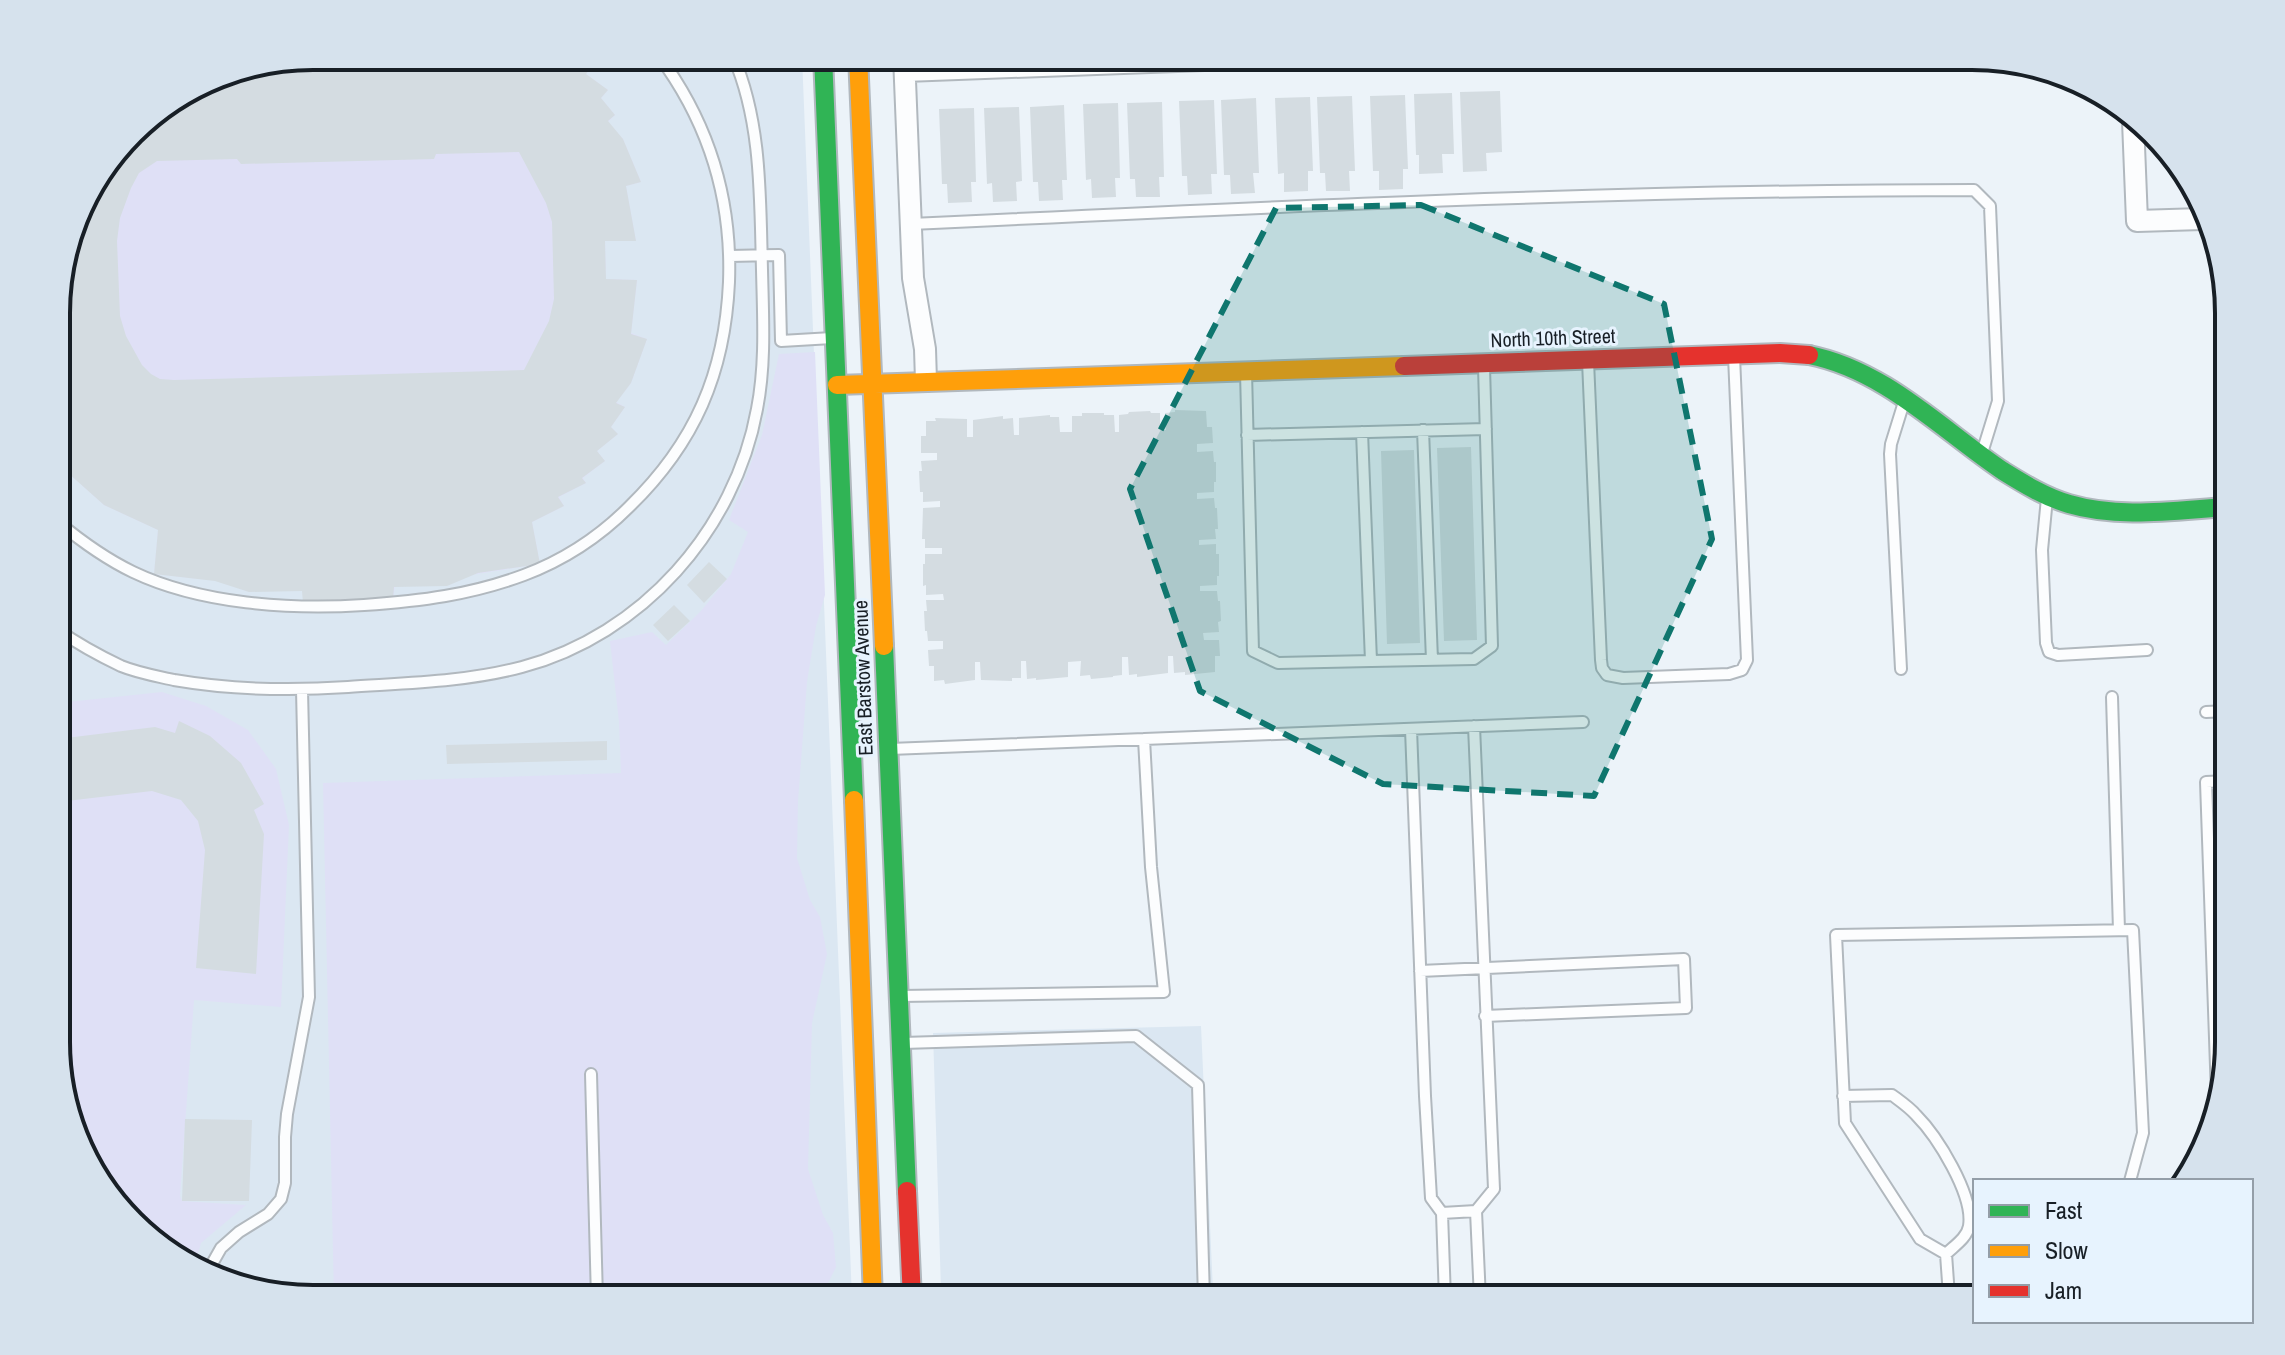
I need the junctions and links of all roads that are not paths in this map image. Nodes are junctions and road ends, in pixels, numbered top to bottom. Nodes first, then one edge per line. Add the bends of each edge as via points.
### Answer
1 (669, 70) edge
2 (739, 70) edge
3 (824, 70) edge
4 (859, 70) edge
5 (904, 70) edge
6 (2133, 131) edge
7 (2195, 219) edge
8 (911, 224) junction
9 (762, 255) junction
10 (730, 256) junction
11 (835, 338) junction
12 (1734, 354) junction
13 (1588, 359) junction
14 (1484, 363) junction
15 (1246, 370) junction
16 (926, 381) junction
17 (872, 383) junction
18 (837, 385) junction
19 (1905, 400) junction
20 (1486, 429) junction
21 (1423, 430) junction
22 (1362, 432) junction
23 (1247, 435) junction
24 (1981, 455) junction
25 (2048, 496) junction
26 (2214, 507) edge
27 (70, 530) edge
28 (70, 637) edge
29 (2147, 650) dead end
30 (1432, 660) junction
31 (1371, 661) junction
32 (1901, 669) dead end
33 (302, 690) junction
34 (2112, 697) dead end
35 (2206, 712) dead end
36 (2214, 712) edge
37 (1583, 722) dead end
38 (1474, 726) junction
39 (1411, 729) junction
40 (1144, 739) junction
41 (888, 749) junction
42 (2214, 782) edge
43 (2119, 930) junction
44 (1483, 968) junction
45 (1420, 971) junction
46 (899, 996) junction
47 (2214, 1010) edge
48 (1485, 1016) junction
49 (901, 1043) junction
50 (591, 1074) dead end
51 (1843, 1096) junction
52 (2131, 1179) edge
53 (1476, 1211) junction
54 (1442, 1213) junction
55 (1946, 1254) junction
56 (212, 1263) edge
57 (1204, 1284) edge
58 (1444, 1284) edge
59 (1479, 1284) edge
60 (1946, 1284) edge
61 (597, 1285) edge
62 (873, 1285) edge
63 (911, 1285) edge

1 - 10 lane via 712,155
2 - 9 lane via 757,154
3 - 11 main road, East Barstow Avenue
4 - 17 main road, East Barstow Avenue
5 - 8 street
6 - 7 street via 2137,221
8 - 16 street
8 - 24 lane via 1486,198 1974,190 1990,206 1998,401
9 - 10 lane
9 - 11 lane via 779,255 781,341
9 - 33 lane via 763,363 746,455 700,544 672,577 610,628 525,667 452,680
10 - 27 lane via 724,336 688,436 670,464 601,533 525,575 429,600 318,606 260,603 220,598 146,577
11 - 18 main road, East Barstow Avenue
12 - 13 main road, North 10th Street
12 - 13 lane via 1747,660 1736,673 1638,678 1613,678 1602,668
12 - 19 main road, North 10th Street via 1816,356 1877,381
13 - 14 main road, North 10th Street
14 - 15 main road, North 10th Street
14 - 20 lane
15 - 16 main road, North 10th Street
15 - 23 lane
16 - 17 main road, North 10th Street
17 - 18 main road, North 10th Street
17 - 41 main road, East Barstow Avenue
18 - 62 main road, East Barstow Avenue
19 - 24 main road, North 10th Street
19 - 32 lane via 1890,454
20 - 21 lane
20 - 30 lane via 1492,646 1474,659
21 - 22 lane
21 - 30 lane
22 - 23 lane
22 - 31 lane
23 - 31 lane via 1253,651 1278,663
24 - 25 main road, North 10th Street
25 - 26 main road, North 10th Street via 2083,507 2120,510
25 - 29 lane via 2042,550 2049,652
28 - 33 lane via 140,672 206,685
30 - 31 lane
33 - 56 lane via 309,997 287,1114 285,1183 281,1199 268,1214 239,1232
34 - 43 lane
35 - 36 lane
37 - 38 lane
38 - 39 lane
38 - 44 lane
39 - 40 lane
39 - 45 lane
40 - 41 lane
40 - 46 lane via 1164,992
41 - 46 main road, East Barstow Avenue
42 - 47 lane via 2206,782
43 - 51 lane via 1836,935
43 - 52 lane via 2133,930 2143,1133
44 - 45 lane
44 - 48 lane
44 - 48 lane via 1684,959 1686,1008
45 - 54 lane via 1431,1198
46 - 49 main road, East Barstow Avenue
48 - 53 lane via 1494,1189
49 - 57 lane via 1136,1036 1198,1085
49 - 63 main road, East Barstow Avenue
50 - 61 lane
51 - 55 lane via 1845,1123 1878,1175 1920,1239
51 - 55 lane via 1892,1095 1934,1137 1969,1212 1965,1236
53 - 54 lane
53 - 59 lane
54 - 58 lane
55 - 60 lane

